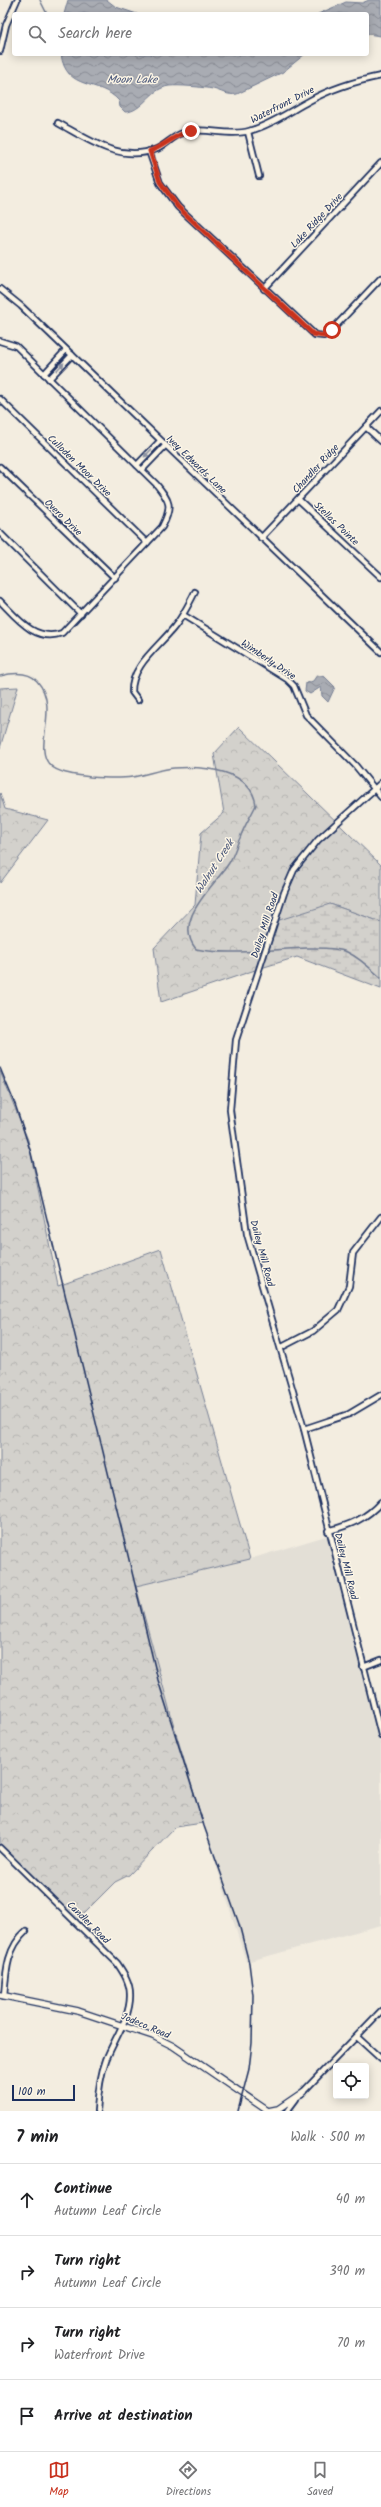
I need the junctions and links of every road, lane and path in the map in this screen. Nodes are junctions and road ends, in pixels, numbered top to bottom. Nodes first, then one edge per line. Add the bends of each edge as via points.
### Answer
1 (17, 0) edge
2 (0, 51) edge
3 (381, 76) edge
4 (58, 123) dead end
5 (248, 132) junction
6 (150, 151) junction
7 (381, 162) edge
8 (259, 176) dead end
9 (381, 278) edge
10 (0, 289) edge
11 (264, 289) junction
12 (0, 341) edge
13 (66, 350) junction
14 (72, 355) junction
15 (44, 374) junction
16 (49, 379) junction
17 (0, 399) edge
18 (381, 411) edge
19 (366, 426) junction
20 (160, 441) junction
21 (381, 441) edge
22 (166, 446) junction
23 (137, 465) junction
24 (0, 467) edge
25 (142, 470) junction
26 (298, 499) junction
27 (170, 507) junction
28 (175, 508) dead end
29 (0, 534) edge
30 (261, 538) junction
31 (147, 543) junction
32 (115, 578) junction
33 (381, 578) edge
34 (195, 592) dead end
35 (0, 601) edge
36 (4, 605) junction
37 (0, 609) edge
38 (81, 614) junction
39 (183, 615) junction
40 (381, 652) edge
41 (138, 700) dead end
42 (381, 783) edge
43 (374, 790) junction
44 (381, 797) edge
45 (381, 1217) edge
46 (282, 1347) junction
47 (381, 1395) edge
48 (304, 1429) junction
49 (381, 1502) edge
50 (328, 1531) junction
51 (381, 1660) edge
52 (363, 1666) junction
53 (381, 1735) edge
54 (0, 1848) edge
55 (26, 1931) dead end
56 (2, 1995) edge
57 (381, 2012) edge
58 (123, 2024) junction
59 (357, 2037) junction
60 (381, 2059) edge
61 (303, 2092) junction
62 (97, 2111) edge
63 (268, 2111) edge
64 (287, 2111) edge

1 - 2 street via 6,25
3 - 5 street, Waterfront Drive via 326,92
4 - 6 street, Waterfront Drive via 105,148 121,153 137,154
5 - 6 street, Waterfront Drive via 187,132
5 - 8 street
6 - 11 street via 160,182 178,207
7 - 11 street, Lake Ridge Drive
9 - 11 street via 330,332 320,336 313,334
10 - 13 street, Ivey Edwards Lane
12 - 15 street via 16,346
13 - 14 street, Ivey Edwards Lane
13 - 15 street
16 -> 14 street
14 - 20 street, Ivey Edwards Lane
15 - 16 street
16 - 23 street
17 - 31 street, Culloden Moor Drive
18 - 19 street, Chandler Ridge
19 - 21 street
19 - 26 street, Chandler Ridge
20 - 22 street, Ivey Edwards Lane
20 -> 23 street
22 - 25 street
22 - 30 street, Ivey Edwards Lane
23 - 25 street
24 - 32 street, Overo Drive
25 - 27 street via 166,496
26 - 30 street, Chandler Ridge
26 - 33 street, Stellas Pointe
27 - 28 street
27 - 31 street via 162,526
29 - 38 street
30 - 40 street, Ivey Edwards Lane
31 - 32 street
32 - 38 street
34 - 39 street
35 - 36 street
36 - 37 street
36 - 38 street via 27,628 44,634 62,633
39 - 41 street via 144,660 134,677 132,692
39 - 43 street, Wimberly Drive via 287,679 294,686 306,716 355,765
42 - 43 street, Dailey Mill Road
43 - 44 street, Wimberly Drive
43 - 46 street, Dailey Mill Road via 318,840 294,870 284,893 236,1040 230,1110 244,1211 256,1268
45 - 46 street via 353,1253 349,1286 338,1310 313,1331
46 - 48 street, Dailey Mill Road
47 - 48 street via 343,1417
48 - 50 street, Dailey Mill Road
49 - 50 street via 370,1514 350,1525
50 - 52 street, Dailey Mill Road
51 - 52 street
52 - 53 street, Dailey Mill Road
54 - 58 street, Candler Road via 117,1963 127,1980 130,1994
55 - 56 street via 16,1939 12,1949
56 - 58 main road, Jodeco Road via 78,2010
57 - 59 street
58 - 62 street, Candler Road via 106,2060 99,2084
58 - 63 main road, Jodeco Road via 173,2046
59 - 60 street
59 - 61 street
61 - 63 main road via 278,2109
61 - 64 street

